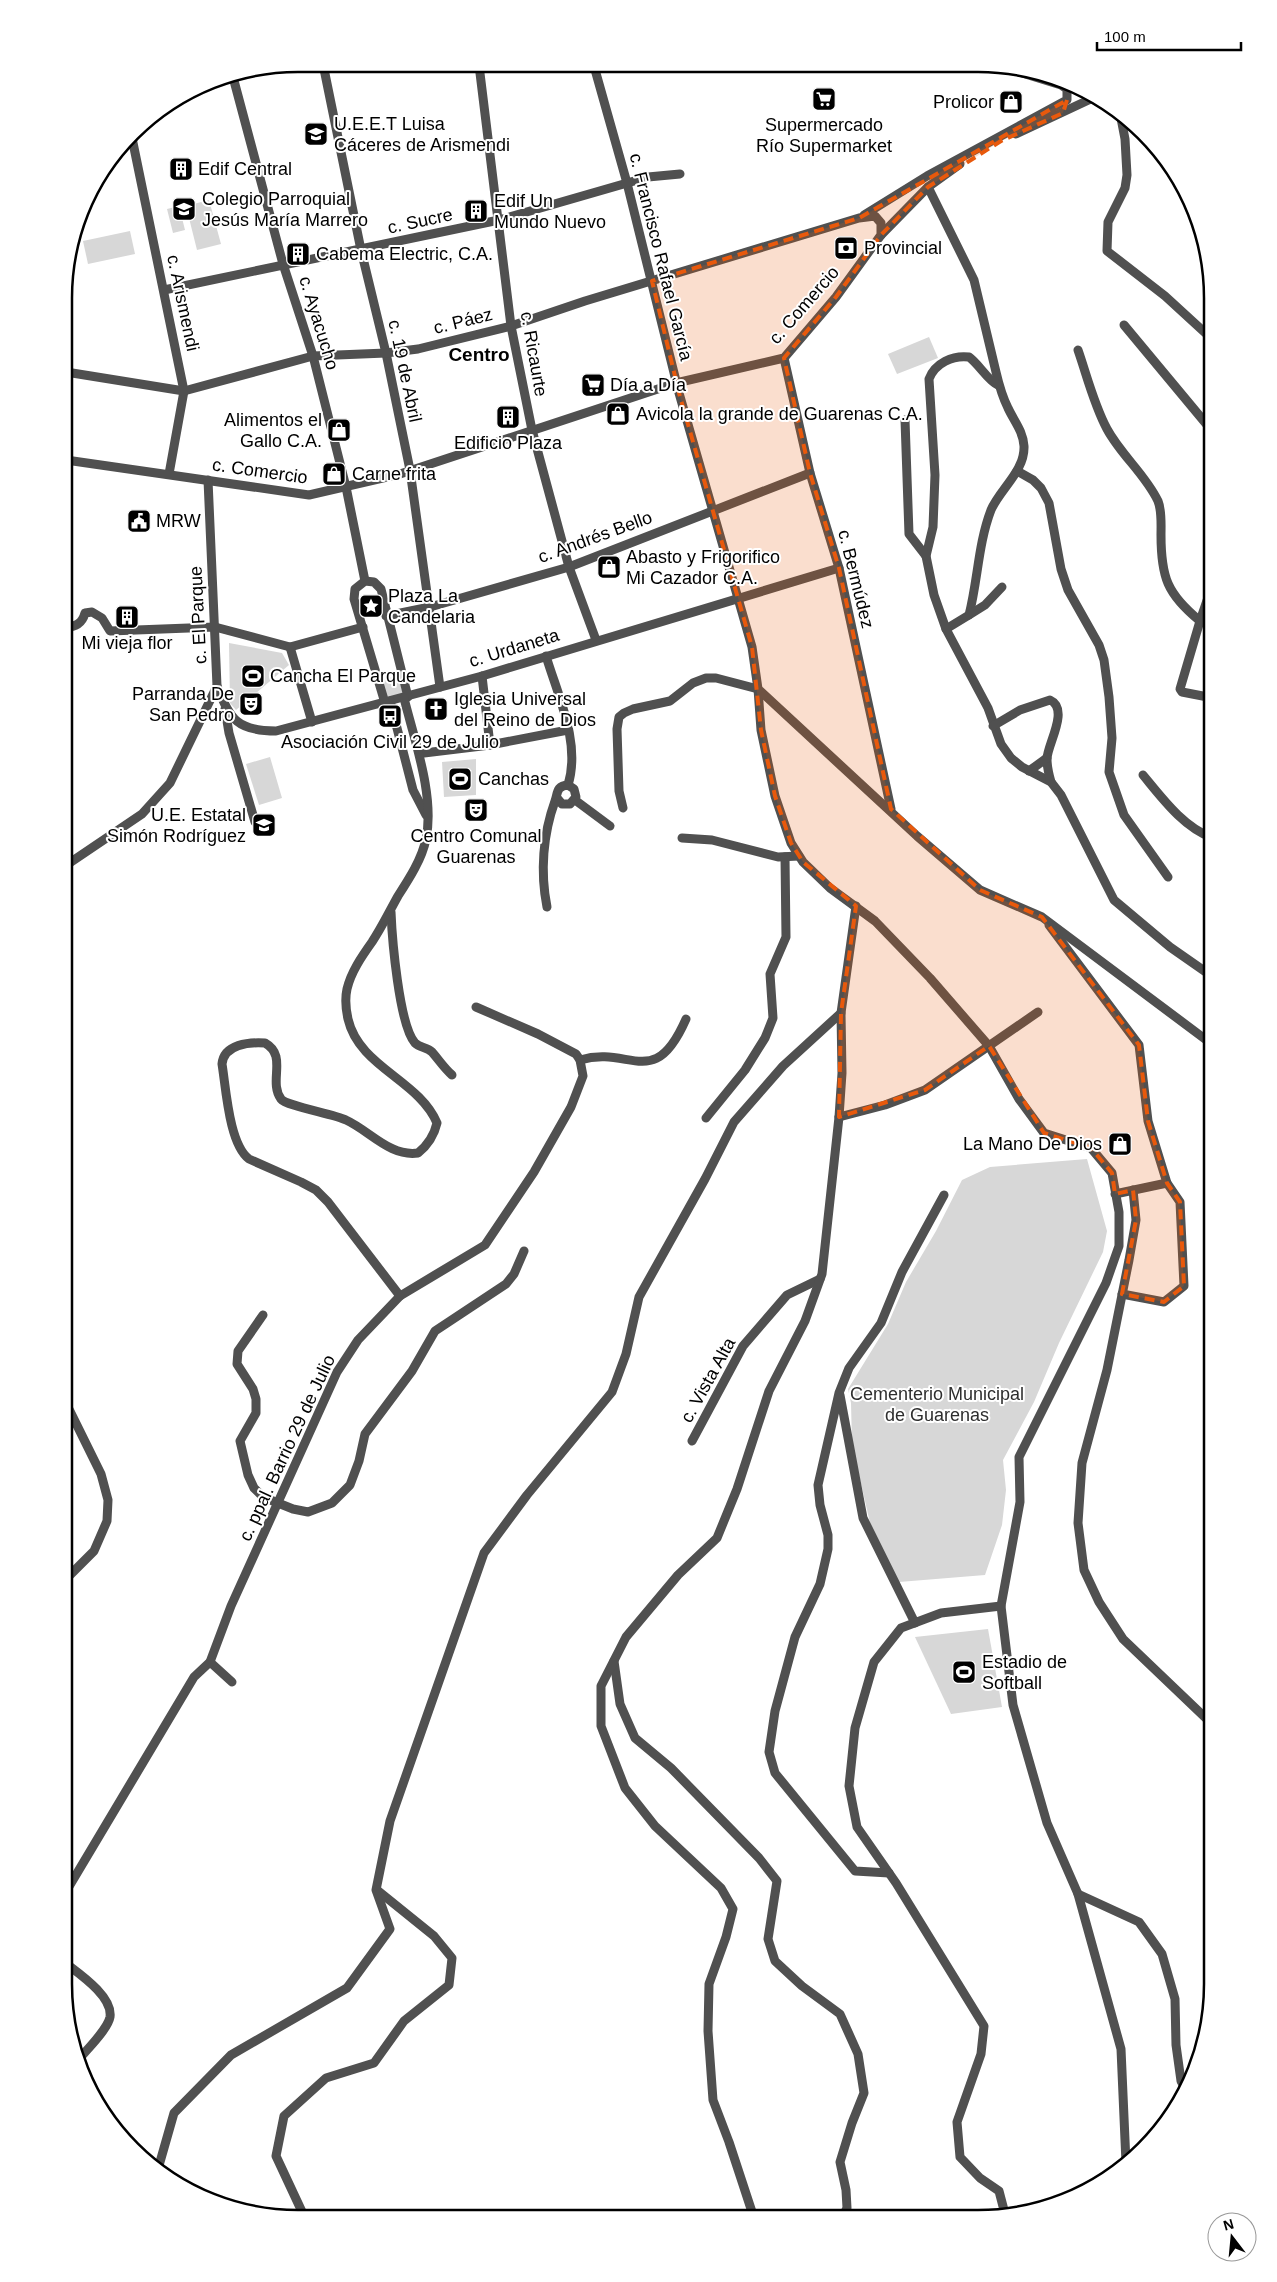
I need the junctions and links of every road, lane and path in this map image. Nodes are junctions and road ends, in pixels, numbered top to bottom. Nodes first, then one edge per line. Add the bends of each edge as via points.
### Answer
1 (324, 72) edge
2 (480, 72) edge
3 (596, 72) edge
4 (235, 82) edge
5 (1067, 91) edge
6 (1067, 100) junction
7 (1087, 101) edge
8 (1063, 113) junction
9 (1122, 125) edge
10 (133, 145) edge
11 (680, 174) dead end
12 (627, 184) junction
13 (928, 187) junction
14 (860, 218) junction
15 (499, 220) junction
16 (880, 235) junction
17 (361, 250) junction
18 (283, 264) junction
19 (652, 281) junction
20 (164, 290) junction
21 (1124, 325) dead end
22 (511, 326) junction
23 (1204, 332) edge
24 (1078, 350) dead end
25 (386, 353) junction
26 (313, 356) junction
27 (784, 358) junction
28 (72, 373) edge
29 (676, 383) junction
30 (998, 385) junction
31 (184, 391) junction
32 (905, 420) dead end
33 (1204, 421) edge
34 (532, 430) junction
35 (72, 461) edge
36 (410, 470) junction
37 (1017, 471) junction
38 (810, 473) junction
39 (169, 474) junction
40 (208, 480) junction
41 (346, 487) junction
42 (712, 511) junction
43 (926, 556) junction
44 (569, 567) junction
45 (839, 568) junction
46 (365, 581) junction
47 (1002, 587) dead end
48 (739, 597) junction
49 (430, 606) junction
50 (1204, 609) edge
51 (969, 615) junction
52 (386, 616) junction
53 (1200, 621) junction
54 (72, 627) edge
55 (363, 627) junction
56 (215, 628) junction
57 (946, 629) junction
58 (596, 640) junction
59 (290, 648) junction
60 (546, 656) junction
61 (482, 676) junction
62 (217, 686) junction
63 (440, 687) junction
64 (758, 689) junction
65 (1204, 696) edge
66 (406, 697) junction
67 (388, 702) junction
68 (224, 703) junction
69 (312, 722) junction
70 (994, 726) junction
71 (568, 730) junction
72 (490, 745) junction
73 (424, 753) dead end
74 (1047, 758) junction
75 (1029, 771) junction
76 (1143, 775) dead end
77 (1051, 782) junction
78 (568, 785) junction
79 (556, 798) junction
80 (575, 800) junction
81 (623, 808) dead end
82 (891, 809) junction
83 (428, 820) junction
84 (255, 822) dead end
85 (610, 826) dead end
86 (1204, 835) edge
87 (682, 838) dead end
88 (799, 856) junction
89 (784, 857) junction
90 (72, 861) edge
91 (1168, 877) dead end
92 (856, 906) junction
93 (547, 907) dead end
94 (391, 911) junction
95 (1042, 917) junction
96 (1204, 971) edge
97 (476, 1007) dead end
98 (1038, 1012) dead end
99 (841, 1013) junction
100 (686, 1018) dead end
101 (1204, 1037) edge
102 (988, 1046) junction
103 (580, 1060) junction
104 (452, 1075) dead end
105 (839, 1117) junction
106 (706, 1118) dead end
107 (1167, 1183) junction
108 (1133, 1190) junction
109 (1115, 1194) junction
110 (944, 1195) dead end
111 (524, 1251) dead end
112 (820, 1279) junction
113 (1122, 1294) junction
114 (400, 1296) junction
115 (263, 1315) dead end
116 (839, 1393) junction
117 (72, 1415) edge
118 (692, 1441) dead end
119 (278, 1504) junction
120 (72, 1573) edge
121 (1001, 1606) junction
122 (914, 1623) junction
123 (614, 1661) junction
124 (210, 1662) junction
125 (232, 1682) dead end
126 (1204, 1716) edge
127 (889, 1873) junction
128 (72, 1881) edge
129 (376, 1890) junction
130 (1078, 1894) junction
131 (72, 1969) edge
132 (84, 2053) edge
133 (1182, 2081) edge
134 (1126, 2154) edge
135 (160, 2162) edge
136 (1004, 2208) edge
137 (301, 2210) edge
138 (751, 2210) edge
139 (846, 2210) edge

1 - 17 street, c. 19 de Abril
2 - 15 street, c. Ricaurte
3 - 12 street, c. Francisco Rafael García
4 - 18 street, c. Ayacucho
5 - 6 street
6 - 8 street
6 - 14 street, c. Páez via 927,176
7 - 8 street, c. Comercio
8 - 13 street, c. Comercio via 1001,141 953,168
9 - 23 street via 1126,188 1108,222 1107,251 1165,296
10 - 20 street, c. Arismendi
11 - 12 street, c. Sucre via 657,175
12 - 15 street, c. Sucre
12 - 19 street, c. Francisco Rafael García
13 - 16 street, c. Comercio
13 - 30 street via 974,280
14 - 16 street via 876,216 881,224
14 - 19 street, c. Páez
15 - 17 street, c. Sucre
15 - 22 street, c. Ricaurte
16 - 27 street, c. Comercio via 836,297
17 - 18 street, c. Sucre
17 - 25 street, c. 19 de Abril
18 - 20 street, c. Sucre
18 - 26 street, c. Ayacucho
19 - 22 street, c. Páez
19 - 29 street, c. Francisco Rafael García
20 - 31 street, c. Arismendi
21 - 33 street
22 - 25 street, c. Páez via 418,349
22 - 34 street, c. Ricaurte
24 - 53 street via 1108,430 1158,503 1161,564 1171,589
25 - 26 street, c. Páez
25 - 36 street, c. 19 de Abril
26 - 31 street, c. Páez
26 - 41 street, c. Ayacucho
27 - 29 street, c. Comercio
27 - 38 street, c. Bermúdez
28 - 31 street, c. Páez
29 - 34 street, c. Comercio
29 - 42 street, c. Francisco Rafael García
30 - 37 street via 1022,435 1024,447
30 - 43 street via 969,357 951,358 931,372 935,475 933,527
31 - 39 street, c. Arismendi
32 - 43 street via 909,534
34 - 36 street, c. Comercio
34 - 44 street, c. Ricaurte
35 - 39 street, c. Comercio
36 - 41 street, c. Comercio
36 - 49 street, c. 19 de Abril
37 - 51 street via 996,498 991,511 978,554
37 - 91 street via 1033,480 1049,503 1060,569 1102,652 1112,738 1109,772 1124,815
38 - 42 street, c. Andrés Bello
38 - 45 street, c. Bermúdez
39 - 40 street, c. Comercio
40 - 41 street, c. Comercio via 309,496
40 - 56 street, c. El Parque
41 - 46 street, c. Ayacucho
42 - 44 street, c. Andrés Bello
42 - 48 street, c. Francisco Rafael García
43 - 57 street via 934,595
44 - 49 street, c. Andrés Bello
44 - 58 street, c. Ricaurte
45 - 48 street, c. Urdaneta
45 - 82 street, c. Bermúdez
46 - 52 street via 379,585
46 - 55 street via 353,592
47 - 51 street via 985,605
48 - 58 street, c. Urdaneta
48 - 64 street, c. Francisco Rafael García via 752,647
49 - 52 street, c. Andrés Bello
49 - 63 street, c. 19 de Abril
50 - 53 street
51 - 57 street
52 - 66 street
53 - 65 street via 1180,689
54 - 56 street via 83,620 85,613 92,612 102,618 110,631
55 - 59 street
55 - 67 street
56 - 59 street
56 - 62 street, c. El Parque
57 - 70 street via 988,708
58 - 60 street, c. Urdaneta
59 - 69 street
60 - 61 street, c. Urdaneta
60 - 71 street
61 - 63 street, c. Urdaneta
61 - 72 street
62 - 68 street, c. Urdaneta
62 - 90 street, c. El Parque via 170,783 142,814
63 - 66 street, c. Urdaneta
64 - 81 street via 706,678 693,683 670,701 624,713 618,722 619,791
64 - 82 street
64 - 88 street, c. Francisco Rafael García via 761,730 775,796 791,843
66 - 67 street, c. Urdaneta
66 - 83 street via 425,786
67 - 69 street, c. Urdaneta
67 - 83 street via 413,790
68 - 69 street, c. Urdaneta via 233,719 260,731 276,732
68 - 84 street via 229,733
70 - 74 street via 1020,710 1054,701 1057,720
70 - 75 street via 1011,758
71 - 72 street
71 - 78 street via 572,757
72 - 73 street
74 - 75 street
74 - 77 street
75 - 77 street
76 - 86 street via 1174,810
77 - 96 street via 1114,900 1170,948
78 - 79 street via 560,787
78 - 80 street via 574,789
79 - 80 street via 566,805
79 - 93 street via 547,827 545,851 544,894
80 - 85 street
82 - 95 street via 980,890
83 - 94 street via 421,854
87 - 89 street via 712,840 756,853
88 - 89 street
88 - 92 street, c. Francisco Rafael García via 830,888
89 - 106 street via 786,937 770,974 773,1018 745,1070
92 - 99 street
92 - 102 street, c. Francisco Rafael García via 930,978
94 - 104 street via 393,949 406,1023 415,1043 431,1051
94 - 114 street via 350,979 346,1000 348,1018 358,1041 369,1054 434,1116 438,1123 423,1149 418,1153 402,1154 346,1120 283,1101 278,1088 275,1050 266,1043 246,1043 229,1049 222,1056 222,1064 242,1154 316,1190
95 - 101 street
95 - 107 street via 1139,1045 1148,1121
97 - 103 street via 544,1037 576,1054
98 - 102 street
99 - 105 street
99 - 129 street via 783,1066 734,1122 639,1296 626,1354 612,1392 484,1553 390,1821
100 - 103 street via 674,1044 655,1059 643,1062 597,1056
102 - 105 street via 925,1090
102 - 109 street, c. Francisco Rafael García via 1019,1099 1044,1133 1091,1148 1112,1173
103 - 114 street, c. ppal. Barrio 29 de Julio via 583,1076 571,1107 534,1172 486,1245
105 - 112 street
107 - 108 street
107 - 113 street via 1180,1202 1184,1286 1164,1302
108 - 109 street
108 - 113 street via 1136,1220
109 - 121 street, c. Francisco Rafael García via 1119,1212 1119,1246 1106,1282 1019,1456 1020,1502
110 - 116 street via 902,1272 881,1323 849,1368
111 - 119 street via 506,1284 435,1331 412,1371 365,1434 350,1485 332,1503 308,1512
112 - 118 street, c. Vista Alta via 787,1295 743,1346
112 - 123 street via 805,1321 769,1391 737,1489 717,1538 678,1575 626,1637
113 - 126 street via 1107,1370 1082,1463 1078,1522 1084,1570 1099,1602 1123,1639
114 - 119 street, c. ppal. Barrio 29 de Julio via 358,1340 337,1372
115 - 119 street via 236,1356 256,1399 256,1413 240,1441 254,1488
116 - 122 street via 863,1518
116 - 127 street via 818,1485 828,1549 820,1584 795,1637 775,1711 769,1752 775,1773 855,1871
117 - 120 street via 101,1474 108,1500 107,1521 94,1551
119 - 124 street, c. ppal. Barrio 29 de Julio via 231,1606
121 - 122 street via 941,1612
121 - 130 street, c. Francisco Rafael García via 1013,1705 1047,1823
122 - 127 street via 902,1628 874,1662 855,1728 849,1786 857,1827
123 - 138 street via 601,1686 601,1726 625,1788 655,1826 721,1888 732,1909 709,1984 713,2100
123 - 139 street via 620,1704 635,1738 671,1768 759,1858 777,1881 768,1939 775,1961 840,2014 858,2054 864,2093 840,2162
124 - 125 street
124 - 128 street, c. ppal. Barrio 29 de Julio via 194,1677
127 - 136 street via 984,2026 982,2054 957,2122 960,2157 980,2178 999,2190
129 - 135 street via 390,1929 347,1988 231,2055 174,2113
129 - 137 street via 434,1936 452,1958 449,1985 404,2021 374,2063 326,2078 284,2116 276,2156
130 - 133 street via 1139,1922 1162,1954 1175,1999 1176,2045
130 - 134 street, c. Francisco Rafael García via 1122,2049
131 - 132 street via 109,2003 110,2017 106,2026

